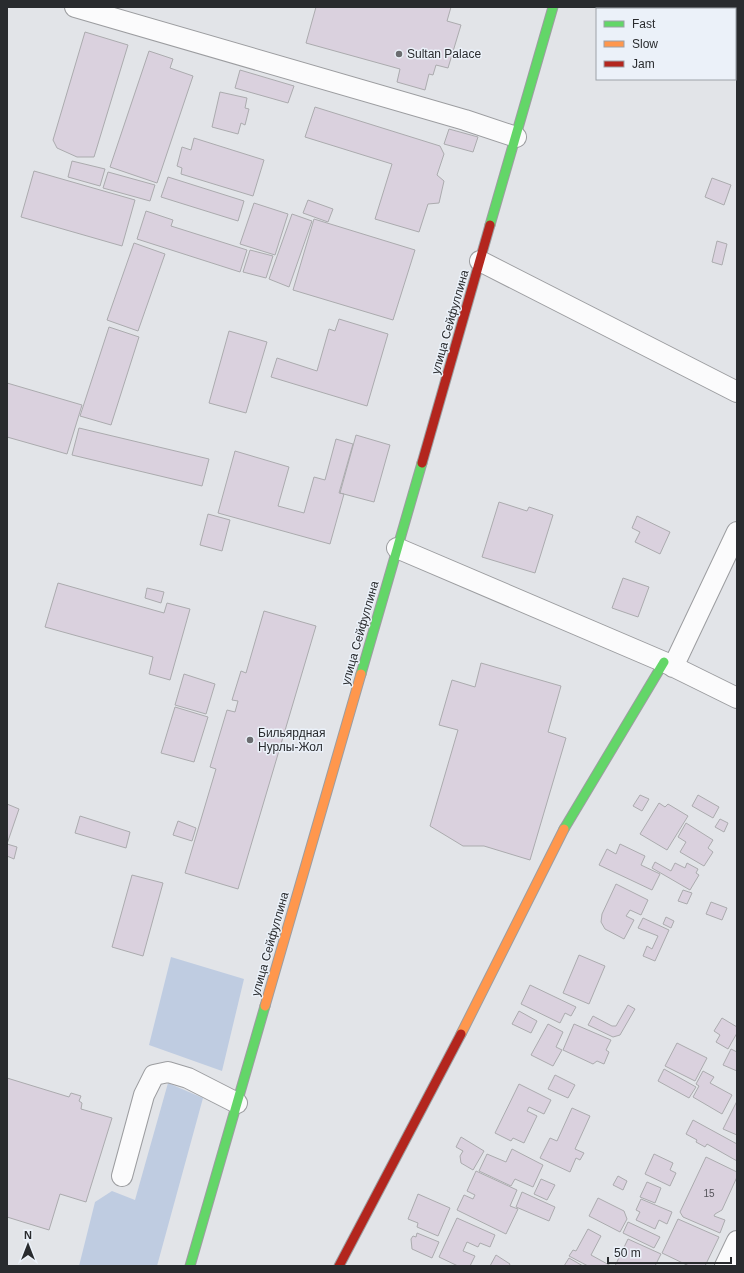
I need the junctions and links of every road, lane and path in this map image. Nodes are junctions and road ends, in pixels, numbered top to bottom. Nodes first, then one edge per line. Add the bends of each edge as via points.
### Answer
1 (75, 7) edge
2 (553, 7) edge
3 (516, 137) junction
4 (480, 261) junction
5 (737, 392) edge
6 (737, 532) edge
7 (397, 548) junction
8 (668, 665) junction
9 (737, 698) edge
10 (237, 1103) junction
11 (122, 1176) dead end
12 (737, 1241) edge
13 (190, 1266) edge
14 (339, 1266) edge
15 (725, 1266) edge

1 - 3 street
2 - 3 main road, улица Сейфуллина
3 - 4 main road, улица Сейфуллина
4 - 5 street
4 - 7 main road, улица Сейфуллина
6 - 8 street
7 - 8 street
7 - 10 main road, улица Сейфуллина
8 - 9 street
8 - 14 main road via 559,838 465,1026
10 - 11 street via 188,1078 168,1072 154,1075 144,1095
10 - 13 main road, улица Сейфуллина
12 - 15 street

